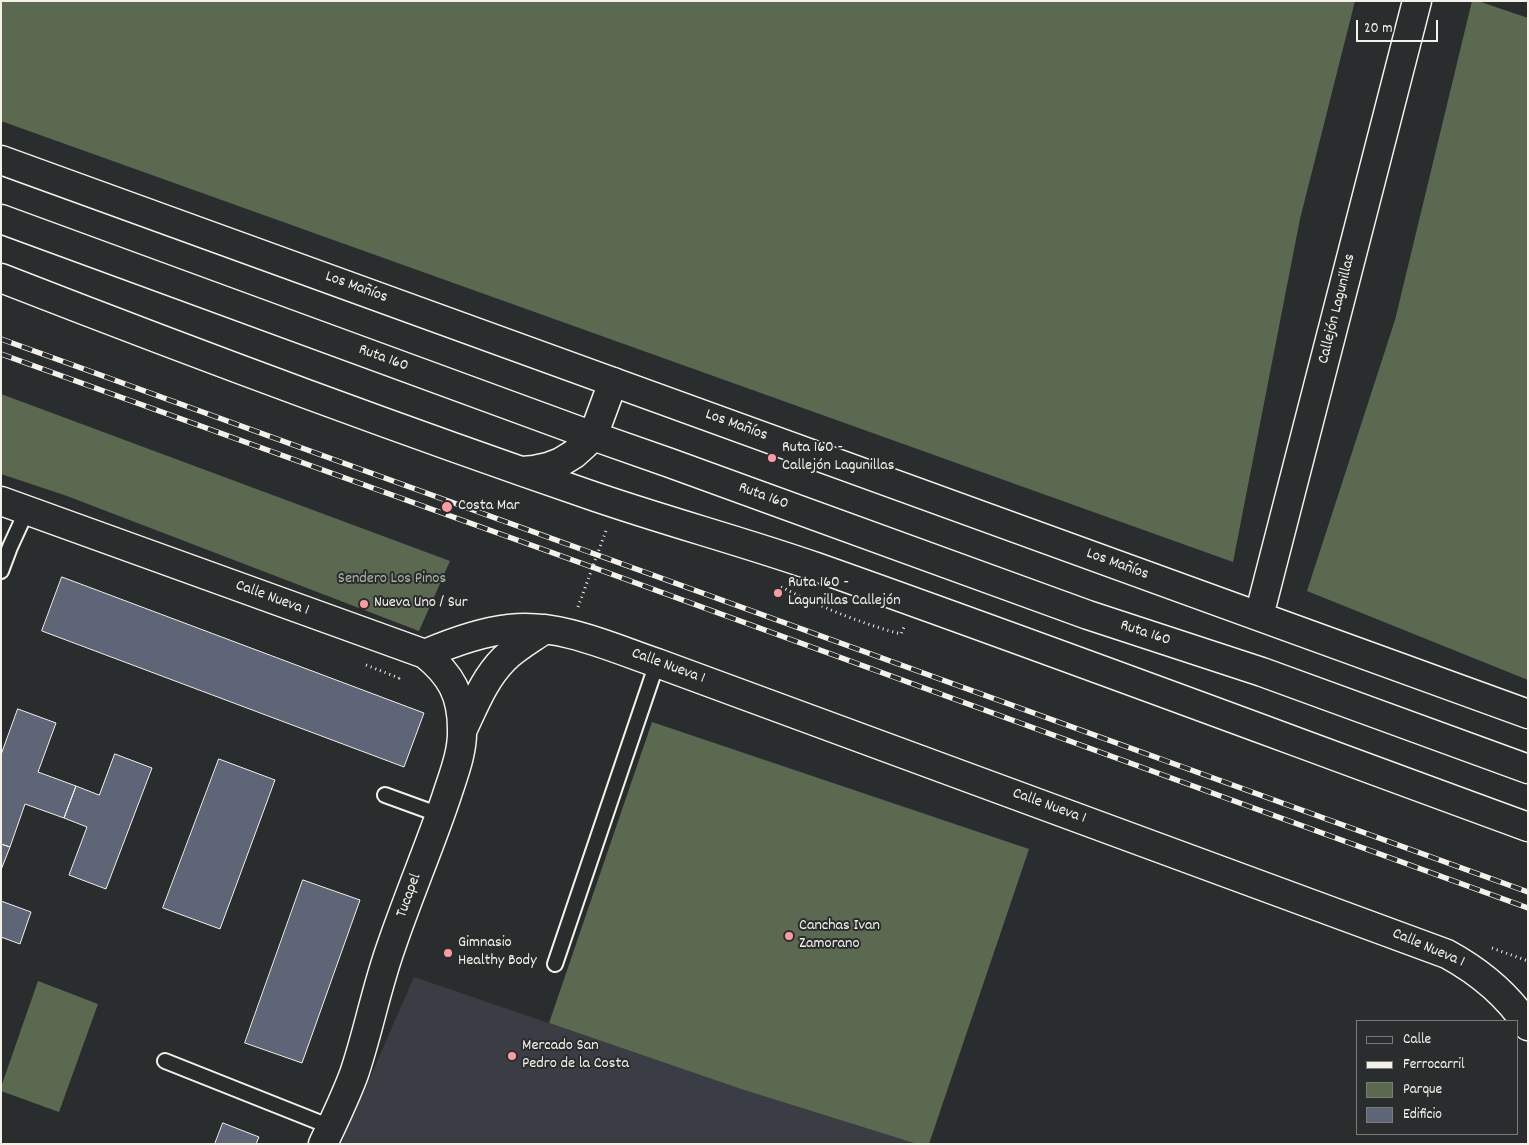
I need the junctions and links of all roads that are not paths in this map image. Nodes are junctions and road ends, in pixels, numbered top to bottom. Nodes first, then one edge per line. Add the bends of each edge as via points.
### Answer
1 (1416, 1) edge
2 (1, 160) edge
3 (1, 219) edge
4 (1, 278) edge
5 (613, 382) junction
6 (593, 436) junction
7 (520, 471) junction
8 (1, 502) edge
9 (28, 510) junction
10 (1, 571) edge
11 (1259, 616) junction
12 (557, 631) junction
13 (425, 654) junction
14 (657, 663) junction
15 (1528, 714) edge
16 (462, 731) junction
17 (1528, 769) edge
18 (385, 795) dead end
19 (440, 814) junction
20 (1528, 827) edge
21 (555, 964) dead end
22 (1528, 1026) edge
23 (165, 1062) dead end
24 (327, 1136) edge

1 - 11 main road, Callejón Lagunillas
2 - 5 main road, Los Mañíos
3 - 6 main road, Ruta 160
4 - 7 main road
5 - 6 main road
5 - 11 main road, Los Mañíos
6 - 7 main road via 562,462
6 - 17 main road, Ruta 160 via 1088,615 1262,672
7 - 20 main road via 813,566
8 - 9 main road, Calle Nueva 1
9 - 10 lane
9 - 13 main road, Calle Nueva 1
11 - 15 main road, Los Mañíos
12 - 13 main road, Calle Nueva 1 via 510,629 491,632
12 - 14 main road, Calle Nueva 1
12 - 16 main road via 514,650 502,661 486,682
13 - 16 main road, Tucapel via 446,674 458,697
14 - 21 lane
14 - 22 main road, Calle Nueva 1 via 1446,954 1491,983
16 - 19 main road, Tucapel via 459,756
18 - 19 lane
19 - 24 main road, Tucapel via 391,948 354,1073
23 - 24 lane

